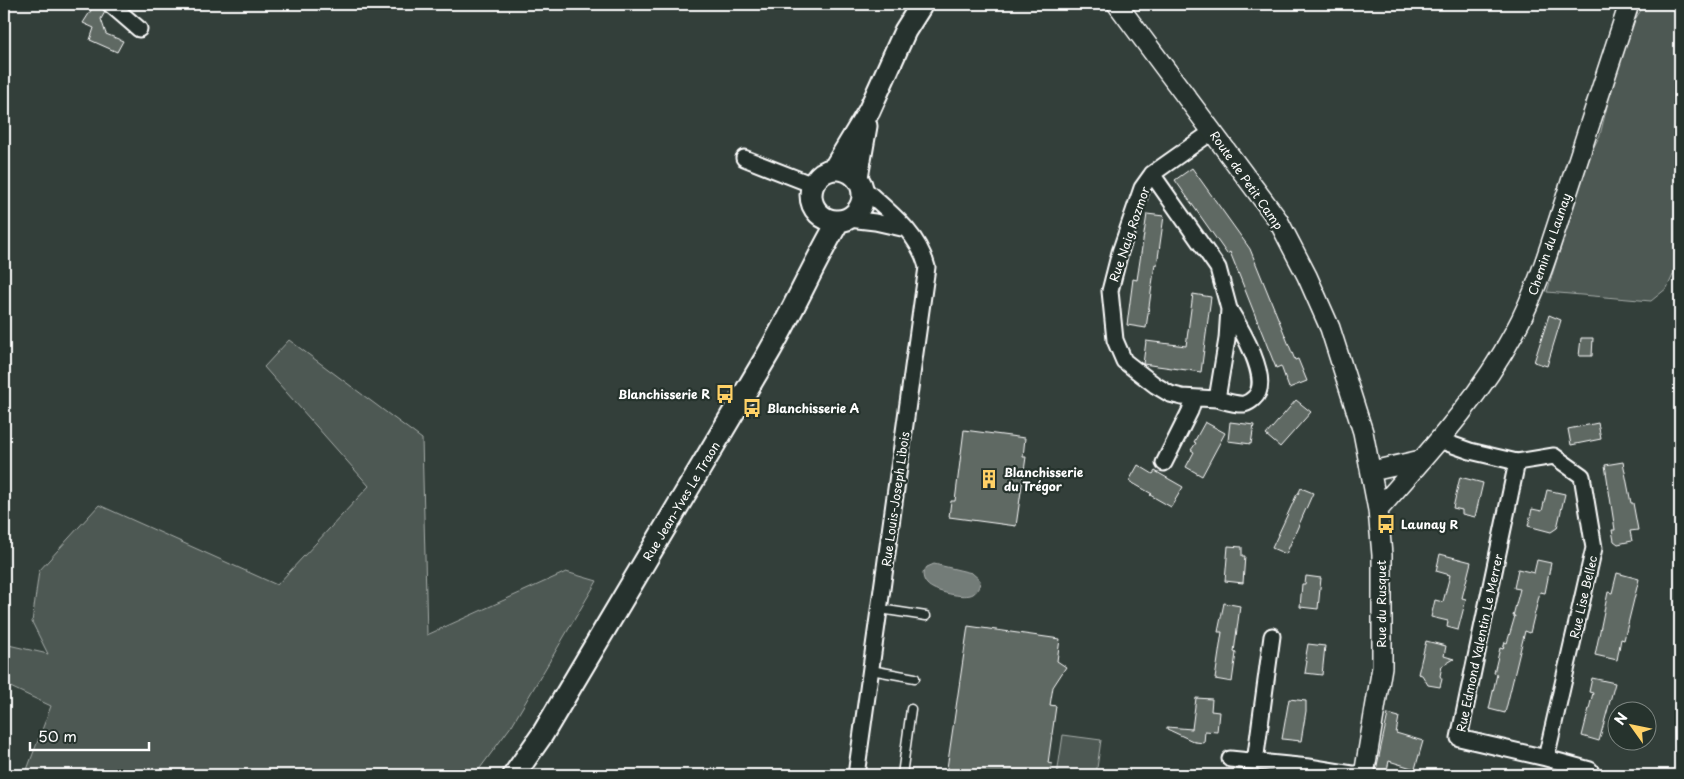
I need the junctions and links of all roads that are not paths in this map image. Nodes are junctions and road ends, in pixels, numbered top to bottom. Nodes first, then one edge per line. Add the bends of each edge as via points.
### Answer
1 (110, 4) edge
2 (922, 4) edge
3 (1117, 4) edge
4 (1629, 4) edge
5 (139, 29) dead end
6 (869, 111) junction
7 (1213, 132) junction
8 (744, 158) dead end
9 (834, 169) junction
10 (1152, 174) junction
11 (860, 182) junction
12 (813, 186) junction
13 (816, 212) junction
14 (843, 220) junction
15 (906, 229) junction
16 (801, 292) junction
17 (1230, 309) junction
18 (1194, 398) junction
19 (1217, 399) junction
20 (1363, 432) joint
21 (1438, 440) junction
22 (1421, 460) junction
23 (1516, 462) junction
24 (1164, 463) dead end
25 (1372, 471) junction
26 (1378, 510) junction
27 (880, 609) junction
28 (926, 616) dead end
29 (1272, 636) dead end
30 (871, 670) junction
31 (915, 678) dead end
32 (911, 709) dead end
33 (1546, 758) junction
34 (1230, 759) dead end
35 (1255, 762) junction
36 (1590, 770) dead end
37 (1364, 774) edge
38 (514, 775) edge
39 (856, 775) edge
40 (902, 775) edge

1 - 5 street
2 - 6 main road via 905,31
3 - 7 street, Route de Petit Camp
4 - 21 street, Chemin du Launay via 1534,291 1490,374
6 - 9 main road
6 - 11 main road
7 - 10 street, Rue Naig Rozmor
7 - 20 street, Route de Petit Camp via 1278,220 1307,276 1330,328
8 - 12 street
9 - 11 main road via 842,169
9 - 12 main road via 823,173
10 - 17 street, Rue Naig Rozmor via 1218,268
10 - 18 street, Rue Naig Rozmor via 1142,188 1110,291 1115,340 1124,361 1155,385 1170,394
11 - 14 main road via 863,202 860,209
11 - 15 street, Rue Louis-Joseph Libois
12 - 13 main road via 811,201
13 - 14 main road via 826,220
13 - 16 main road via 815,234
14 - 15 street
14 - 16 main road, Rue Jean-Yves Le Traon via 817,258
15 - 27 street, Rue Louis-Joseph Libois via 924,253 928,267
16 - 38 main road, Rue Jean-Yves Le Traon via 671,518 542,735
17 - 19 street, Rue Naig Rozmor
17 - 19 street, Rue Naig Rozmor via 1245,335 1260,376 1259,388 1257,395 1244,404
18 - 19 street, Rue Naig Rozmor
18 - 24 street
20 - 25 street, Rue du Rusquet
21 - 22 street, Chemin du Launay
21 - 23 street
22 - 25 street
22 - 26 street, Chemin du Launay
23 - 33 street, Rue Lise Bellec via 1554,456 1582,476 1594,548
23 - 33 street, Rue Edmond Valentin Le Merrer via 1459,738
25 - 26 street, Rue du Rusquet
26 - 37 street, Rue du Rusquet via 1382,555 1382,667
27 - 28 lane
27 - 30 street, Rue Louis-Joseph Libois
29 - 35 street
30 - 31 lane
30 - 39 street, Rue Louis-Joseph Libois
32 - 40 lane
33 - 36 street
34 - 35 street
35 - 37 street

